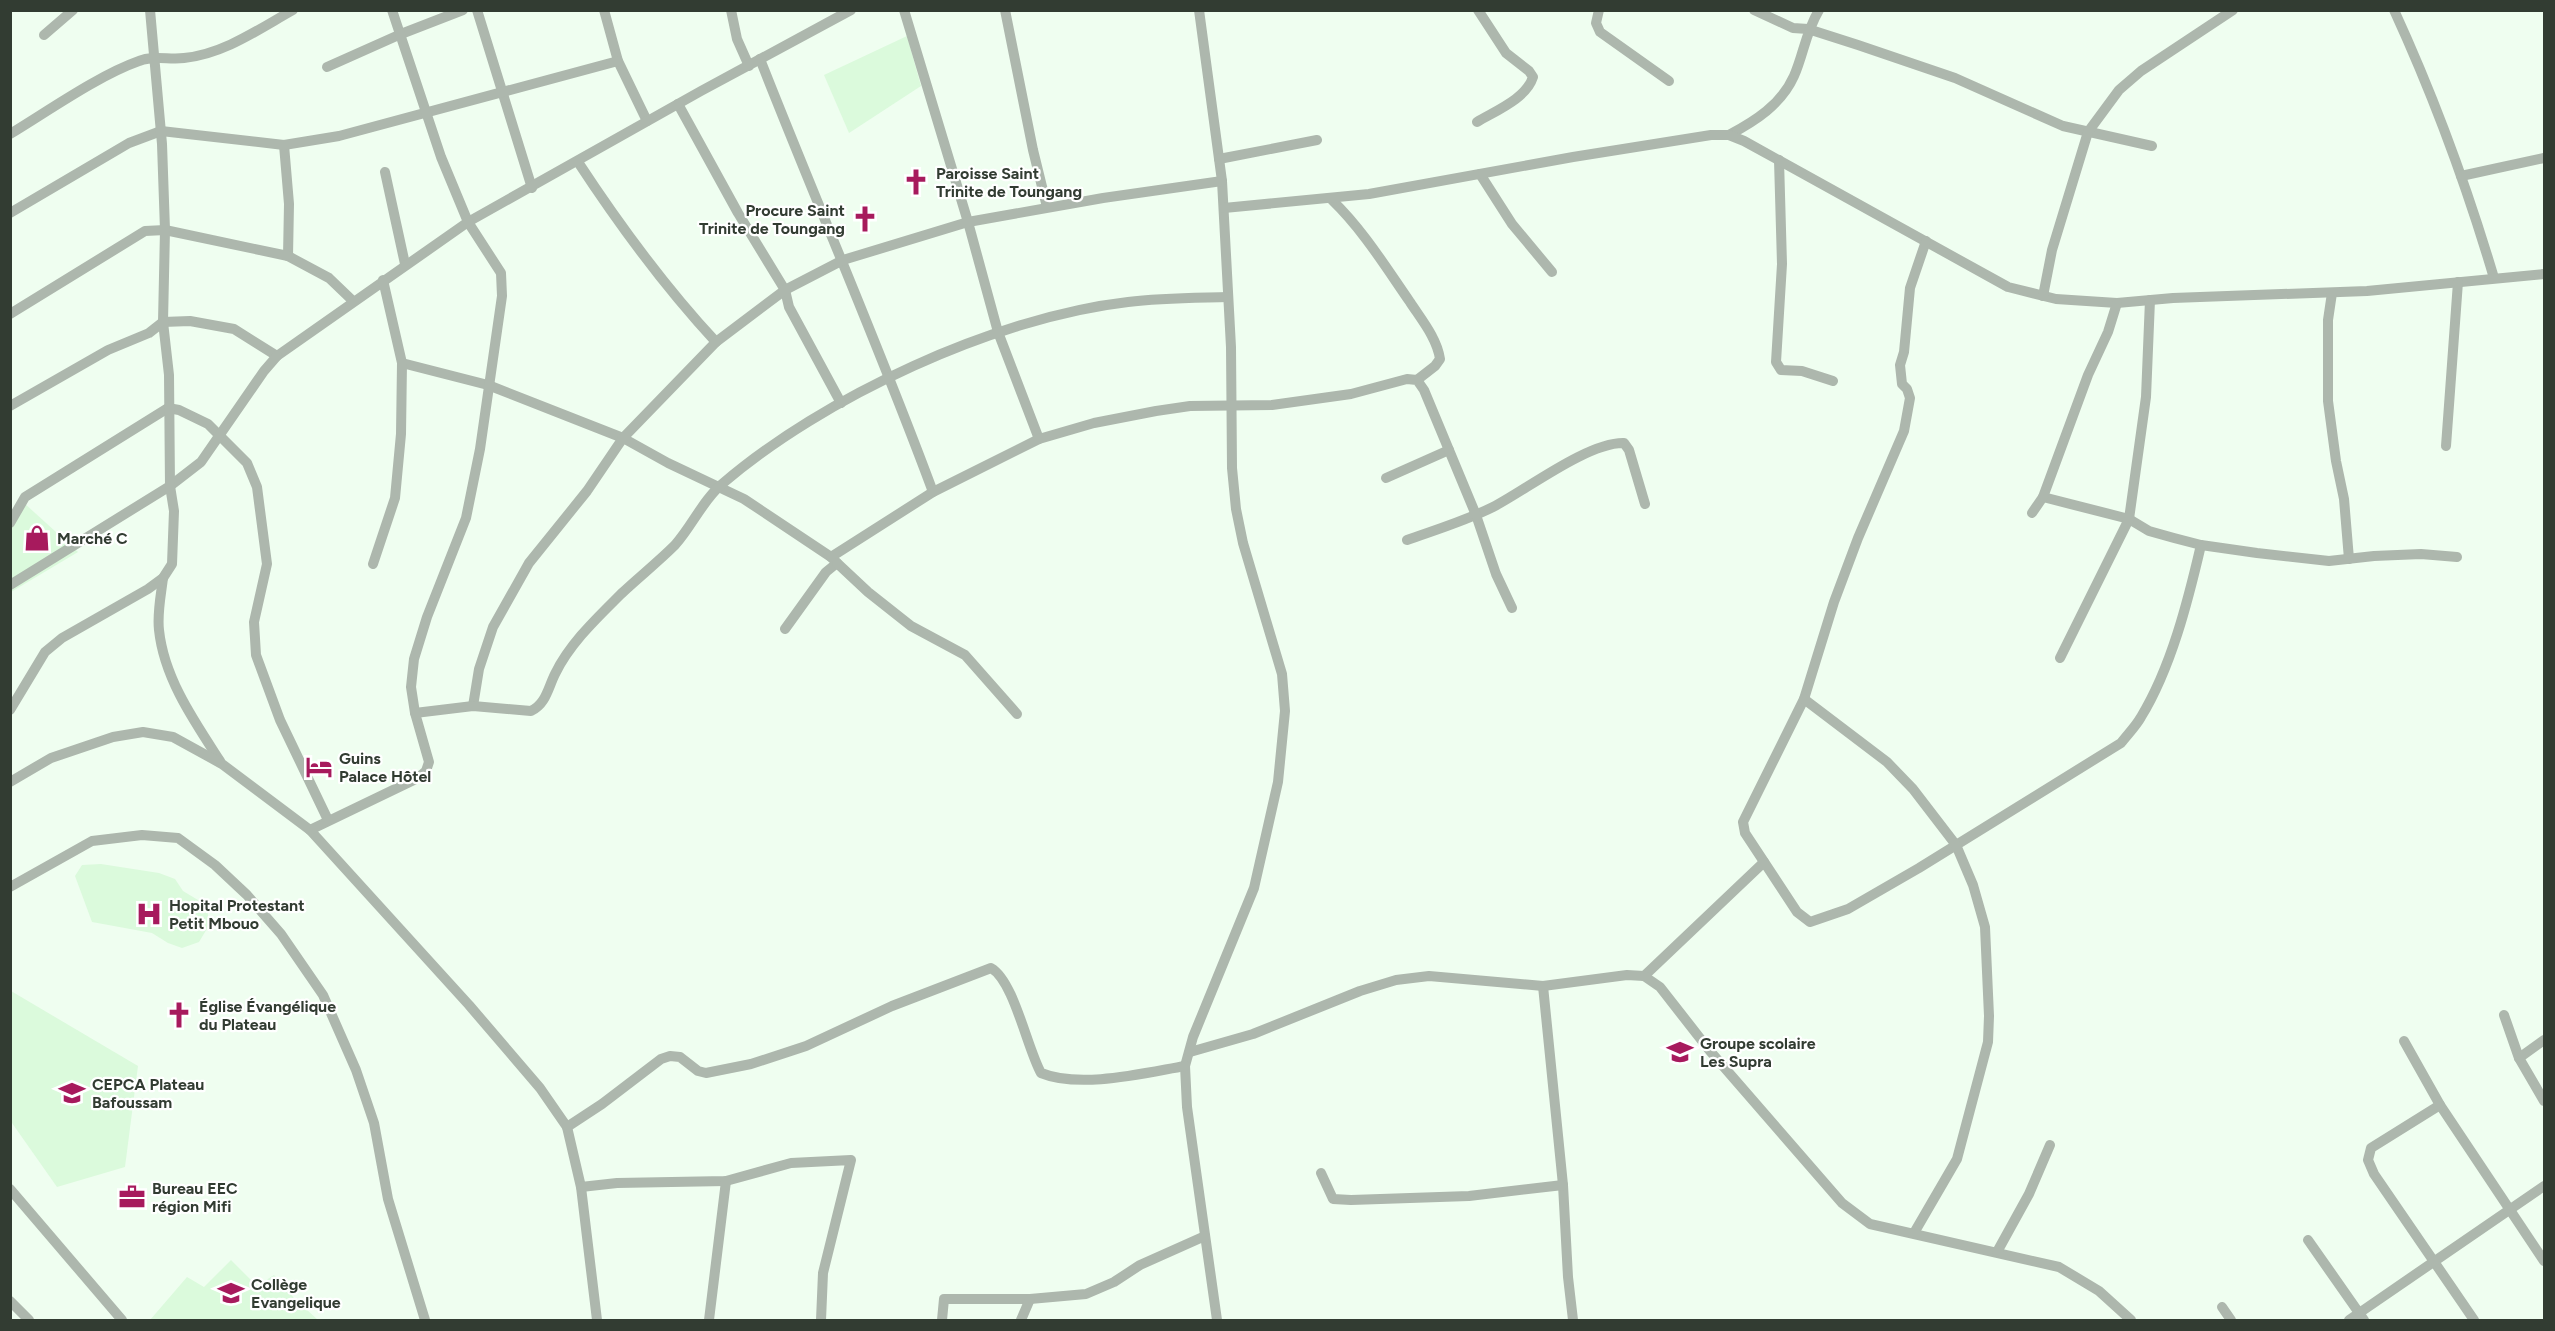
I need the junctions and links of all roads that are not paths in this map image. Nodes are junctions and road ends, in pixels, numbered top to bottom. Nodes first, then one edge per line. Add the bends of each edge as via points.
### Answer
1 (73, 10) edge
2 (150, 10) edge
3 (294, 10) edge
4 (392, 10) edge
5 (463, 10) edge
6 (477, 10) edge
7 (604, 10) edge
8 (731, 10) edge
9 (851, 10) edge
10 (903, 10) edge
11 (1005, 10) edge
12 (1199, 10) edge
13 (1478, 10) edge
14 (1599, 10) edge
15 (1754, 10) edge
16 (1819, 10) edge
17 (2234, 10) edge
18 (2394, 10) edge
19 (837, 14) edge
20 (1808, 29) junction
21 (401, 34) junction
22 (44, 35) dead end
23 (154, 57) junction
24 (760, 59) junction
25 (618, 61) junction
26 (749, 66) junction
27 (327, 67) dead end
28 (1669, 81) dead end
29 (502, 92) junction
30 (678, 104) junction
31 (427, 111) junction
32 (647, 121) junction
33 (1477, 122) dead end
34 (161, 131) junction
35 (2088, 132) junction
36 (10, 134) edge
37 (1729, 135) junction
38 (1317, 141) dead end
39 (284, 144) junction
40 (2152, 146) dead end
41 (2544, 158) edge
42 (1219, 159) junction
43 (1779, 160) junction
44 (578, 162) junction
45 (385, 172) dead end
46 (1480, 174) junction
47 (2461, 176) junction
48 (1222, 181) junction
49 (532, 188) junction
50 (1332, 200) junction
51 (1047, 207) junction
52 (1224, 207) junction
53 (10, 213) edge
54 (468, 222) junction
55 (968, 222) junction
56 (165, 230) junction
57 (1926, 241) junction
58 (288, 256) junction
59 (843, 260) junction
60 (405, 264) junction
61 (1552, 272) dead end
62 (2544, 274) edge
63 (2494, 278) junction
64 (383, 280) junction
65 (2458, 282) junction
66 (785, 290) junction
67 (2332, 293) junction
68 (1228, 297) junction
69 (2043, 297) junction
70 (2150, 300) junction
71 (353, 301) junction
72 (2117, 303) junction
73 (10, 314) edge
74 (163, 322) junction
75 (998, 332) junction
76 (716, 342) junction
77 (277, 356) junction
78 (402, 363) junction
79 (891, 377) junction
80 (1417, 380) junction
81 (1833, 381) dead end
82 (488, 385) junction
83 (841, 403) junction
84 (10, 406) edge
85 (1232, 406) junction
86 (168, 408) junction
87 (220, 437) junction
88 (623, 438) junction
89 (1039, 439) junction
90 (2446, 446) dead end
91 (1449, 450) junction
92 (1386, 478) dead end
93 (170, 486) junction
94 (720, 486) junction
95 (933, 492) junction
96 (2043, 497) junction
97 (1645, 504) dead end
98 (2032, 513) dead end
99 (1476, 515) junction
100 (2129, 519) junction
101 (10, 523) edge
102 (1407, 540) dead end
103 (2201, 545) junction
104 (2457, 557) dead end
105 (2349, 559) junction
106 (834, 560) junction
107 (373, 564) dead end
108 (163, 578) junction
109 (10, 585) edge
110 (1512, 608) dead end
111 (785, 629) dead end
112 (2060, 658) dead end
113 (1804, 699) junction
114 (473, 706) junction
115 (10, 710) edge
116 (415, 713) junction
117 (1017, 714) dead end
118 (222, 764) junction
119 (10, 782) edge
120 (328, 820) junction
121 (310, 830) junction
122 (1956, 845) junction
123 (1764, 862) junction
124 (10, 887) edge
125 (1644, 976) junction
126 (1543, 986) junction
127 (2504, 1015) dead end
128 (2544, 1040) edge
129 (2403, 1041) dead end
130 (1190, 1052) junction
131 (2519, 1058) junction
132 (1185, 1066) junction
133 (2544, 1101) edge
134 (2440, 1105) junction
135 (567, 1127) junction
136 (2050, 1145) dead end
137 (1321, 1173) dead end
138 (726, 1181) junction
139 (1563, 1185) junction
140 (2544, 1186) edge
141 (581, 1187) junction
142 (10, 1189) edge
143 (2509, 1208) junction
144 (1914, 1233) junction
145 (1205, 1236) junction
146 (2308, 1240) dead end
147 (1997, 1252) junction
148 (2544, 1261) edge
149 (2434, 1262) junction
150 (1030, 1299) junction
151 (10, 1301) edge
152 (2222, 1307) dead end
153 (2362, 1317) edge
154 (29, 1320) edge
155 (122, 1320) edge
156 (426, 1320) edge
157 (597, 1320) edge
158 (709, 1320) edge
159 (821, 1320) edge
160 (942, 1320) edge
161 (1021, 1320) edge
162 (1217, 1320) edge
163 (1573, 1320) edge
164 (2131, 1320) edge
165 (2231, 1320) edge
166 (2349, 1320) edge
167 (2474, 1320) edge

1 - 22 street
2 - 23 street
3 - 23 street via 227,47 185,58
4 - 21 street
5 - 21 street
6 - 29 street
7 - 25 street
8 - 26 street via 737,39
9 - 19 street
10 - 55 street
11 - 51 street
12 - 42 street
13 - 33 street via 1506,53 1533,77 1530,87 1520,96
14 - 28 street via 1596,23 1600,32
15 - 20 street via 1793,28
16 - 20 street
17 - 35 street via 2119,90
18 - 47 street
19 - 24 street
20 - 35 street via 1955,78 2052,121
20 - 37 street via 1793,78 1773,107
21 - 27 street
21 - 31 street
23 - 34 street
23 - 36 street via 139,60 101,80
24 - 26 street
24 - 59 street
25 - 29 street
25 - 32 street
26 - 30 street
29 - 31 street
29 - 49 street
30 - 32 street
30 - 66 street
31 - 39 street via 339,136
31 - 54 street via 441,158
32 - 44 street
34 - 39 street
34 - 53 street via 129,143
34 - 56 street
35 - 40 street
35 - 69 street via 2052,250
37 - 43 street
37 - 46 street via 1676,140
38 - 42 street
39 - 58 street
41 - 47 street
42 - 48 street
43 - 57 street
43 - 81 street via 1782,264 1776,362 1780,369
44 - 49 street
44 - 76 street via 646,260
45 - 60 street
46 - 50 street
46 - 61 street via 1512,224
47 - 63 street
48 - 51 street
48 - 52 street
49 - 54 street
50 - 52 street
50 - 80 street via 1374,248 1439,351 1440,359 1435,366
51 - 55 street
52 - 68 street
54 - 60 street
54 - 82 street via 501,273 502,296
55 - 59 street
55 - 75 street
56 - 58 street
56 - 73 street via 145,231
56 - 74 street
57 - 69 street via 2008,287
57 - 113 street via 1910,288 1906,342 1900,364 1902,384 1910,398 1904,432 1838,591
58 - 71 street via 329,278
59 - 66 street
59 - 79 street
60 - 64 street
62 - 63 street
63 - 65 street
64 - 71 street
64 - 78 street
65 - 67 street
65 - 90 street
66 - 76 street
66 - 83 street via 789,307
67 - 70 street
67 - 105 street via 2328,400
68 - 75 street via 1128,302
68 - 85 street
69 - 72 street
70 - 72 street
70 - 100 street via 2146,397
71 - 77 street
72 - 96 street
74 - 77 street via 190,321 234,329
74 - 84 street
74 - 86 street
75 - 79 street
75 - 89 street
76 - 88 street
77 - 87 street
78 - 82 street
78 - 107 street via 395,498
79 - 83 street
79 - 95 street
80 - 85 street via 1316,399
80 - 91 street
82 - 88 street
82 - 116 street via 466,518 414,659 411,687
83 - 94 street via 766,449
85 - 89 street via 1156,411
85 - 130 street via 1236,509 1282,674 1283,745 1272,816 1254,888
86 - 87 street via 197,417
86 - 93 street
86 - 101 street via 25,497
87 - 93 street via 201,462
87 - 120 street via 247,463 257,487 267,564 254,622 256,655 280,720
88 - 94 street
88 - 114 street via 587,491 528,563 498,618 479,669
89 - 95 street
91 - 92 street
91 - 99 street
93 - 108 street via 174,545 172,564
93 - 109 street
94 - 106 street via 777,519
94 - 114 street via 675,544 581,634 538,708 531,711
95 - 106 street
96 - 98 street
96 - 100 street
97 - 99 street via 1629,450 1624,443 1613,443 1559,467
99 - 102 street
99 - 110 street via 1482,539
100 - 103 street via 2149,531
100 - 112 street
103 - 105 street via 2309,560
103 - 122 street via 2169,657 2141,717 2121,742
104 - 105 street via 2421,554
106 - 111 street
106 - 117 street via 911,626 965,655
108 - 115 street via 45,652
108 - 118 street via 159,629 163,652 173,681
113 - 122 street via 1887,762
113 - 123 street via 1743,822
114 - 116 street
116 - 120 street via 429,762 426,771
118 - 119 street via 173,736 143,732 113,737 51,758
118 - 121 street
120 - 121 street
121 - 135 street via 470,1005 540,1088
122 - 123 street via 1848,909 1810,922 1797,912
122 - 144 street via 1985,927 1988,1042 1957,1159
123 - 125 street
124 - 156 street via 92,841 142,835 178,838 247,895 281,934 323,995 357,1070 374,1123 388,1199
125 - 126 street
125 - 144 street via 1660,987 1710,1051 1842,1203 1870,1224
126 - 130 street via 1429,976 1396,980 1253,1034
126 - 139 street
127 - 131 street
128 - 131 street
129 - 134 street
130 - 132 street
131 - 133 street
132 - 135 street via 1113,1078 1053,1078 1041,1073 1007,987 998,972 991,969 892,1006 806,1046 751,1064 706,1073 680,1057 661,1059
132 - 145 street
134 - 143 street
134 - 149 street via 2371,1148 2368,1160
135 - 141 street
136 - 147 street
137 - 139 street via 1333,1199 1351,1200 1469,1196
138 - 141 street
138 - 158 street
138 - 159 street via 791,1163 850,1160 823,1273
139 - 163 street
140 - 143 street
141 - 157 street
142 - 155 street
143 - 148 street
143 - 149 street
144 - 147 street
145 - 150 street via 1086,1294
145 - 162 street
146 - 153 street
147 - 164 street via 2059,1267 2099,1291
149 - 153 street
149 - 167 street
150 - 160 street via 944,1299
150 - 161 street
151 - 154 street
152 - 165 street
153 - 166 street

